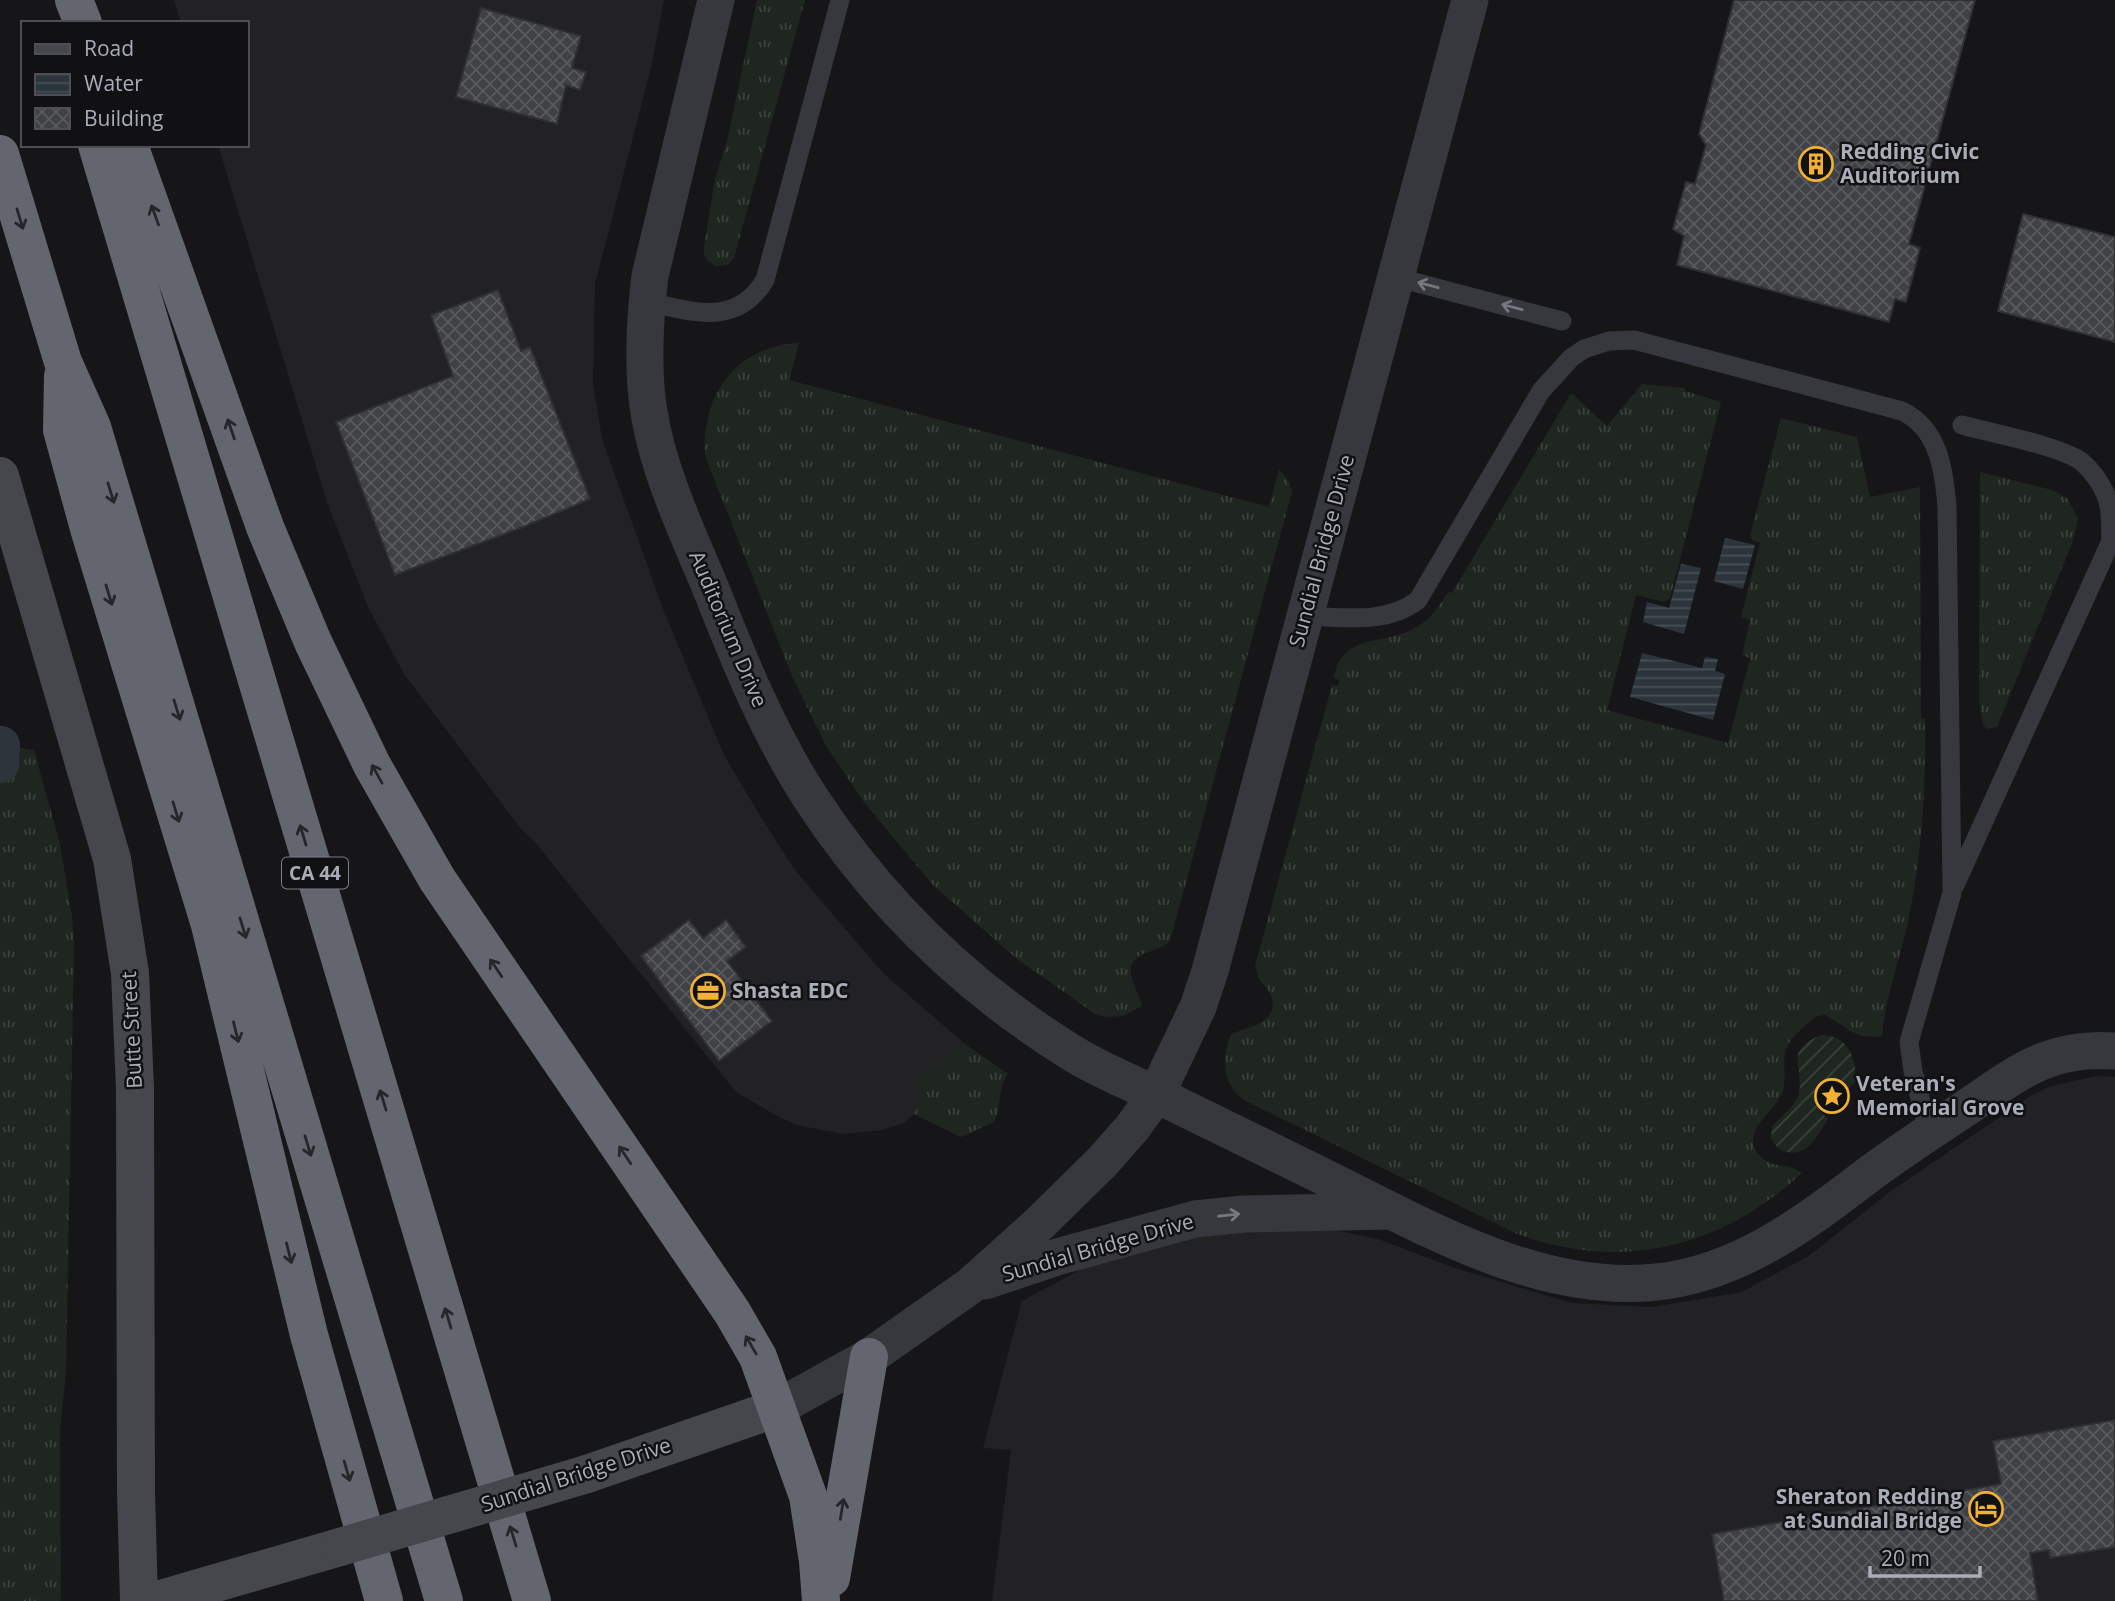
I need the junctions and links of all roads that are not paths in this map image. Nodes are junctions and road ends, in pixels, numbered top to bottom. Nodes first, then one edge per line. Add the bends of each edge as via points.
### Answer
1 (51, 0) edge
2 (74, 0) edge
3 (716, 0) edge
4 (840, 0) edge
5 (1470, 0) edge
6 (57, 21) edge
7 (82, 21) edge
8 (98, 147) edge
9 (130, 147) edge
10 (0, 153) edge
11 (1395, 276) junction
12 (647, 302) junction
13 (1562, 321) dead end
14 (63, 362) junction
15 (1962, 425) dead end
16 (0, 476) edge
17 (1305, 615) junction
18 (1951, 893) junction
19 (2115, 1051) edge
20 (1156, 1095) junction
21 (1929, 1133) junction
22 (1394, 1211) junction
23 (970, 1286) junction
24 (869, 1357) junction
25 (776, 1408) junction
26 (139, 1601) edge
27 (154, 1601) edge
28 (384, 1601) edge
29 (444, 1601) edge
30 (532, 1601) edge
31 (821, 1601) edge
32 (828, 1601) edge

1 - 6 highway
2 - 7 highway
3 - 12 street, Auditorium Drive via 654,251
4 - 12 lane via 761,287 746,303 709,314
5 - 11 street, Sundial Bridge Drive
30 -> 8 highway, CA 44
25 -> 9 highway via 758,1357 732,1312 437,879 372,765 265,527
10 -> 14 highway
13 -> 11 lane
11 - 17 street, Sundial Bridge Drive
12 - 20 street, Auditorium Drive via 648,405 665,471 744,673 808,794 877,889 971,979 1073,1054
14 -> 28 highway via 62,430 210,925 309,1335
14 -> 29 highway via 92,427
15 - 18 lane via 2054,449 2081,461 2105,493 2111,541
16 - 26 main road, Butte Street via 112,859 130,973
17 - 18 lane via 1396,614 1418,600 1541,391 1584,349 1633,340 1910,415 1925,428 1945,481
17 - 20 street, Sundial Bridge Drive via 1210,971
18 - 21 lane via 1909,1042
19 - 21 street, Sundial Bridge Drive via 2066,1055 2022,1069
20 - 22 street, Sundial Bridge Drive
20 - 23 street, Sundial Bridge Drive via 1103,1161
21 - 22 street, Sundial Bridge Drive via 1799,1227 1736,1261 1677,1280 1598,1283 1541,1272 1493,1256
23 -> 22 street, Sundial Bridge Drive via 1195,1219
23 - 24 street, Sundial Bridge Drive
24 - 25 street, Sundial Bridge Drive
32 -> 24 highway
25 - 27 main road, Sundial Bridge Drive, bridge via 587,1474
25 - 31 highway via 808,1496

